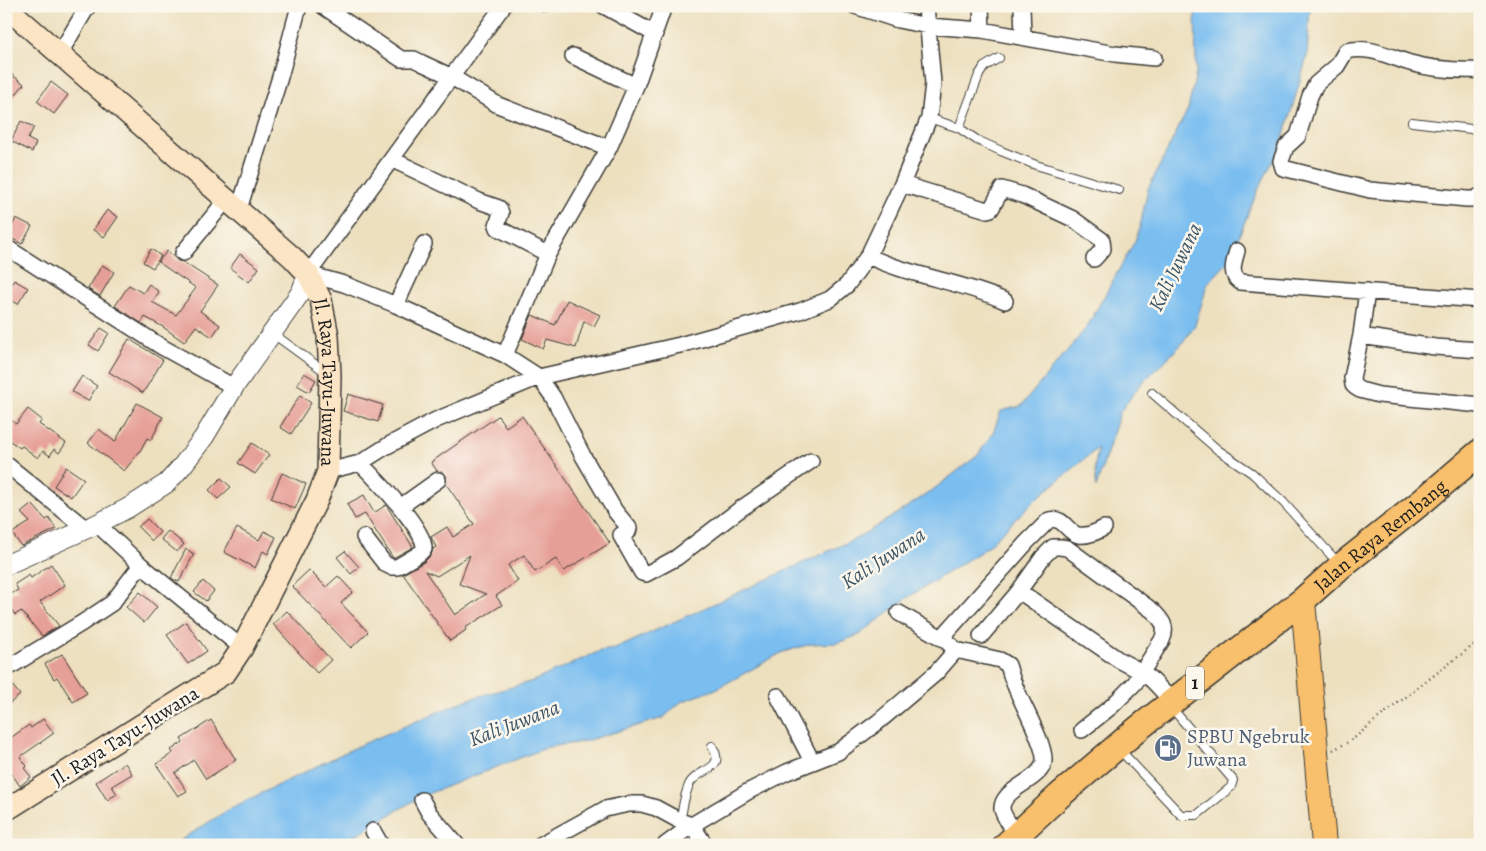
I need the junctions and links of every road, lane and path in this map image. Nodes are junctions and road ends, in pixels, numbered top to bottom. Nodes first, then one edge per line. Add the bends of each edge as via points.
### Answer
1 (6, 6) edge
2 (88, 6) edge
3 (299, 6) edge
4 (323, 6) edge
5 (503, 6) edge
6 (604, 6) edge
7 (664, 6) edge
8 (855, 6) edge
9 (926, 6) edge
10 (981, 6) edge
11 (1022, 6) edge
12 (928, 26) junction
13 (982, 30) junction
14 (655, 34) junction
15 (1023, 37) junction
16 (60, 53) junction
17 (573, 56) dead end
18 (999, 58) dead end
19 (1154, 58) dead end
20 (1480, 70) edge
21 (452, 78) junction
22 (636, 86) junction
23 (929, 118) junction
24 (1412, 122) dead end
25 (959, 128) junction
26 (1480, 130) edge
27 (609, 148) junction
28 (392, 160) junction
29 (902, 184) junction
30 (1119, 190) dead end
31 (1480, 196) edge
32 (233, 204) junction
33 (424, 244) dead end
34 (6, 247) edge
35 (1237, 251) dead end
36 (183, 253) dead end
37 (548, 254) junction
38 (868, 256) junction
39 (1094, 259) dead end
40 (308, 274) junction
41 (1368, 291) junction
42 (1480, 300) edge
43 (1005, 301) dead end
44 (396, 305) junction
45 (272, 333) junction
46 (1361, 335) junction
47 (1480, 350) edge
48 (505, 354) junction
49 (330, 375) junction
50 (539, 377) junction
51 (234, 387) junction
52 (1152, 394) dead end
53 (1480, 405) edge
54 (1480, 452) edge
55 (812, 461) dead end
56 (360, 463) junction
57 (6, 464) edge
58 (328, 471) junction
59 (438, 480) dead end
60 (400, 507) junction
61 (91, 526) junction
62 (1104, 528) dead end
63 (364, 536) dead end
64 (6, 565) edge
65 (142, 566) junction
66 (1341, 566) junction
67 (1019, 591) junction
68 (1304, 600) junction
69 (899, 613) dead end
70 (981, 636) dead end
71 (1480, 640) edge
72 (951, 645) junction
73 (242, 648) junction
74 (6, 669) edge
75 (1142, 672) junction
76 (778, 696) dead end
77 (1170, 703) junction
78 (1082, 730) dead end
79 (712, 746) dead end
80 (1117, 747) junction
81 (1316, 753) junction
82 (812, 761) junction
83 (422, 800) dead end
84 (6, 810) edge
85 (686, 823) junction
86 (373, 831) dead end
87 (1012, 840) edge
88 (381, 845) edge
89 (457, 845) edge
90 (540, 845) edge
91 (665, 845) edge
92 (705, 845) edge
93 (1324, 845) edge

1 - 16 main road, Jl. Raya Tayu-Juwana
2 - 16 street
3 - 32 street via 280,77
4 - 21 street via 401,59 414,60
5 - 21 street
6 - 14 street
7 - 14 street
8 - 12 street
9 - 12 street
10 - 13 street
11 - 15 street
12 - 13 street
12 - 23 street via 933,83
13 - 15 street
14 - 22 street
15 - 19 street
16 - 32 main road, Jl. Raya Tayu-Juwana
17 - 22 street
18 - 25 lane via 984,67 979,75
20 - 31 street via 1425,66 1385,53 1346,51 1337,66 1316,84 1298,136 1286,147 1281,161 1283,168 1370,190 1467,199
21 - 27 street via 498,105
21 - 28 street
22 - 27 street
23 - 25 lane
23 - 29 street
24 - 26 lane
25 - 30 lane via 978,140 1036,165
27 - 37 street
28 - 37 street via 499,208 498,228
28 - 40 street
29 - 38 street
29 - 39 street via 987,210 994,205 1002,189 1022,195 1073,219 1102,240 1103,249
32 - 36 street
32 - 40 main road, Jl. Raya Tayu-Juwana
33 - 44 street
34 - 51 street via 162,347
35 - 41 street via 1233,273 1240,282
37 - 48 street
38 - 43 street via 890,267 985,292
38 - 50 street via 847,285 830,299 800,312 680,345
40 - 44 street via 344,284
40 - 45 street via 301,292
40 - 49 main road, Jl. Raya Tayu-Juwana via 325,316
41 - 42 street
41 - 46 street
44 - 48 street
45 - 49 lane
45 - 51 street
46 - 47 street via 1435,347
46 - 53 street via 1352,381 1360,390 1379,395
48 - 50 street
49 - 58 main road, Jl. Raya Tayu-Juwana
50 - 55 street via 615,511 629,528 621,536 642,573 646,574 676,558 747,504
50 - 56 street via 436,420
51 - 61 street via 204,437 167,482 134,504
52 - 66 lane via 1218,450 1252,473
54 - 66 highway, Jalan Raya Rembang / 1
56 - 58 street
56 - 60 street
57 - 61 street
58 - 73 main road, Jl. Raya Tayu-Juwana via 317,500
59 - 60 street
60 - 63 street via 423,540 424,549 418,554 397,568 391,568
61 - 64 street
61 - 65 street
62 - 72 street via 1081,536 1075,535 1059,521 1049,520 953,625 946,634
65 - 73 street
65 - 74 street via 112,603
66 - 68 highway, Jalan Raya Rembang / 1
67 - 70 street
67 - 75 street via 1119,660
67 - 75 street via 1052,547 1067,548 1164,621 1166,632
68 - 77 highway, 1
68 - 81 main road
69 - 72 street
71 - 81 path via 1343,746
72 - 82 street via 936,673 878,722 838,752
72 - 87 street via 1008,665 1044,752 1043,767 1010,794 1003,805
73 - 84 main road, Jl. Raya Tayu-Juwana via 226,672
75 - 77 street
75 - 78 street via 1112,706
76 - 82 street
77 - 80 highway, 1
77 - 80 lane via 1232,777 1231,787 1197,815 1182,815
79 - 85 lane via 717,754 716,762 691,781 686,793
80 - 87 highway, 1
81 - 93 main road
82 - 85 street
83 - 89 street
85 - 90 street via 656,808 629,804 605,809
85 - 91 street
85 - 92 street
86 - 88 street

